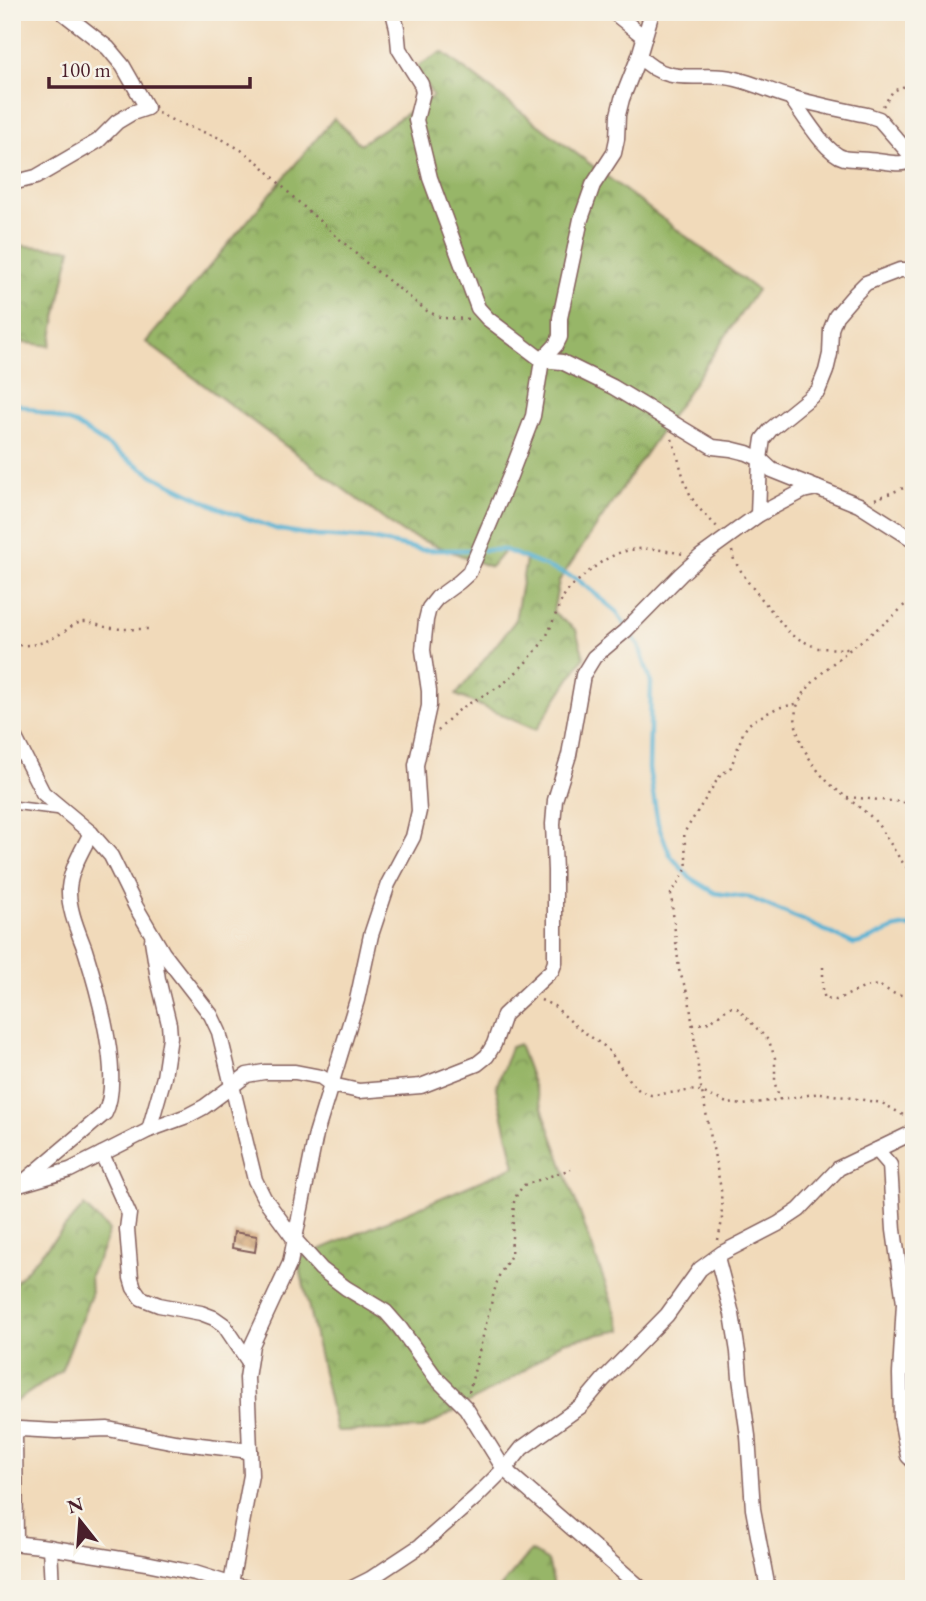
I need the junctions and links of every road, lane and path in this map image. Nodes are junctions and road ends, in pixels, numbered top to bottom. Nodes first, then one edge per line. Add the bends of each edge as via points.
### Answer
1 (62, 12) edge
2 (393, 12) edge
3 (613, 12) edge
4 (652, 12) edge
5 (643, 37) junction
6 (639, 56) junction
7 (914, 82) edge
8 (791, 98) junction
9 (146, 108) junction
10 (878, 119) junction
11 (914, 160) edge
12 (12, 183) edge
13 (914, 270) edge
14 (488, 319) junction
15 (542, 360) junction
16 (672, 439) dead end
17 (760, 458) junction
18 (914, 484) edge
19 (817, 488) junction
20 (859, 505) junction
21 (758, 515) junction
22 (727, 538) junction
23 (914, 540) edge
24 (700, 557) junction
25 (914, 595) edge
26 (151, 629) dead end
27 (12, 645) edge
28 (849, 649) junction
29 (800, 703) junction
30 (12, 732) edge
31 (419, 754) junction
32 (845, 796) junction
33 (914, 803) edge
34 (12, 805) edge
35 (65, 812) junction
36 (91, 833) junction
37 (914, 874) edge
38 (151, 933) junction
39 (823, 967) dead end
40 (525, 995) junction
41 (914, 997) edge
42 (693, 1025) junction
43 (233, 1086) junction
44 (332, 1086) junction
45 (703, 1093) junction
46 (780, 1100) junction
47 (914, 1122) edge
48 (149, 1130) junction
49 (914, 1132) edge
50 (877, 1150) junction
51 (102, 1154) junction
52 (570, 1169) dead end
53 (18, 1185) edge
54 (295, 1240) junction
55 (715, 1253) junction
56 (249, 1362) junction
57 (467, 1408) junction
58 (250, 1451) junction
59 (914, 1462) edge
60 (504, 1469) junction
61 (14, 1543) edge
62 (50, 1548) junction
63 (230, 1587) edge
64 (52, 1589) edge
65 (253, 1589) edge
66 (350, 1589) edge
67 (642, 1589) edge
68 (768, 1589) edge

1 - 9 street via 108,48
2 - 14 street via 399,49 423,92 416,120 430,178 478,308
3 - 5 street
4 - 5 street
5 - 6 street
6 - 8 street via 661,72 734,78
6 - 15 street via 622,99 614,153 593,185 581,219 560,337
7 - 10 path via 893,91
8 - 10 street
8 - 11 street via 835,154 896,164
9 - 12 street via 117,122 98,141 36,177
9 - 14 path via 241,150 427,311 442,318
10 - 11 street
13 - 17 street via 876,278 836,316 831,354 818,391 771,429 763,439
14 - 15 street
15 - 17 street via 562,362 613,387 713,447
15 - 31 street via 533,416 473,563 429,608 423,650 429,706
16 - 22 path via 695,504
17 - 19 street via 772,470
17 - 21 street
18 - 20 path
19 - 20 street
19 - 21 street
20 - 23 street
21 - 22 street
22 - 24 street
22 - 28 path via 748,582 791,635 817,648
24 - 31 path via 637,548 604,560 567,591 542,642 511,677 461,709
24 - 40 street via 594,657 583,676 552,824 555,962
25 - 28 path
26 - 27 path via 85,622 43,643
28 - 29 path via 819,676
29 - 32 path via 796,728 801,743 826,780
29 - 42 path via 777,708 748,725 731,767 713,785 684,833 687,868 671,894 671,904 679,970
30 - 35 street via 43,793
31 - 44 street via 419,811 413,837 388,884 371,935
32 - 33 path
32 - 37 path via 871,817
34 - 35 lane
35 - 36 street
36 - 38 street via 111,856
36 - 53 street via 72,872 69,890 105,1021 110,1078 107,1110
38 - 43 street via 211,1015
38 - 48 street via 170,1037
39 - 41 path via 825,999 835,1000 878,985
40 - 44 street via 504,1015 494,1044 477,1064 421,1086 359,1091
40 - 45 path via 554,1006 604,1046 640,1091 651,1095
42 - 45 path
42 - 46 path via 737,1008 769,1041
43 - 44 street via 247,1075 264,1072 321,1077
43 - 48 street via 187,1116
43 - 54 street via 255,1180
44 - 54 street via 316,1134
45 - 46 path via 743,1105
45 - 55 path via 721,1189 722,1221
46 - 47 path via 821,1093 873,1101
48 - 51 street
49 - 50 street
50 - 55 street via 839,1168 799,1210 778,1224
50 - 59 street via 890,1165 904,1303 901,1418 908,1456
51 - 53 street via 70,1170
51 - 56 street via 129,1214 134,1289 141,1298 159,1306 214,1318
52 - 57 path via 524,1185 517,1194 511,1255 494,1292
54 - 56 street
54 - 57 street via 337,1282 386,1312 436,1378
55 - 60 street via 667,1315 581,1406 522,1448
55 - 68 street via 738,1352 753,1509
56 - 58 street
57 - 60 street
58 - 61 street via 108,1429 20,1429 15,1434
58 - 63 street via 251,1475
60 - 66 street via 420,1546
60 - 67 street
61 - 62 street
62 - 63 street via 195,1573
62 - 64 street
63 - 65 street

